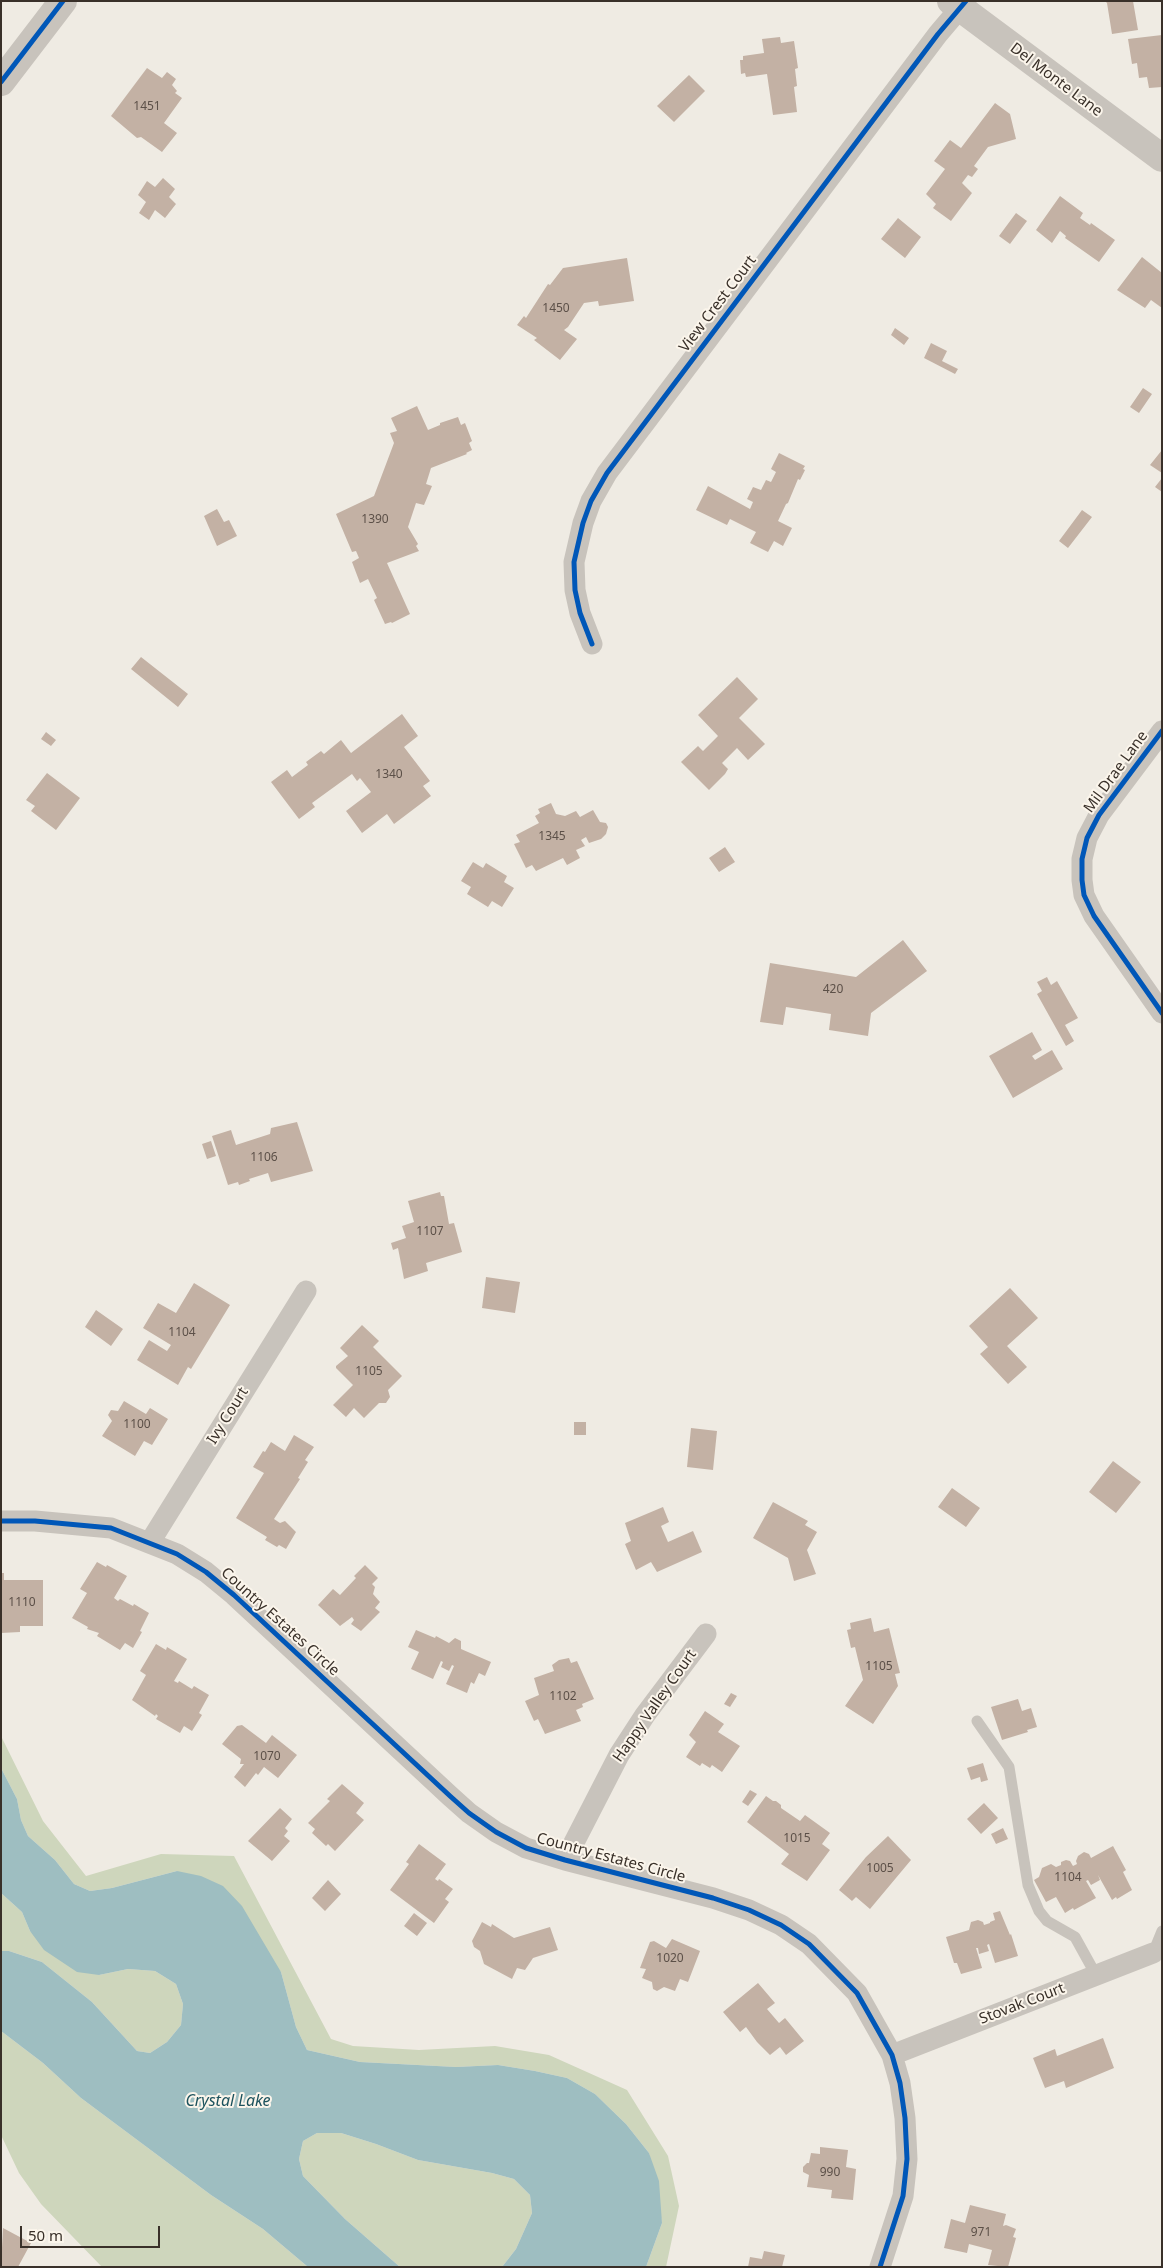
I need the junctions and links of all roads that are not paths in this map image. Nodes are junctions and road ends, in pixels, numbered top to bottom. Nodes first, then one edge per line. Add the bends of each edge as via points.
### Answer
1 (63, 1) edge
2 (959, 4) edge
3 (1, 82) edge
4 (1162, 158) edge
5 (592, 644) dead end
6 (1162, 731) edge
7 (1162, 1013) edge
8 (306, 1291) dead end
9 (1, 1520) edge
10 (150, 1542) junction
11 (706, 1634) dead end
12 (977, 1721) dead end
13 (566, 1860) junction
14 (1162, 1931) edge
15 (1153, 1953) joint
16 (1096, 1975) junction
17 (892, 2055) junction
18 (880, 2267) edge

1 - 3 street
2 - 4 street, Del Monte Lane
2 - 5 street, View Crest Court via 607,473 591,501 574,562 580,613
6 - 7 street, Mil Drae Lane via 1099,815 1087,838 1082,859 1084,896 1094,916
8 - 10 street, Ivy Court
9 - 10 street, Country Estates Circle via 110,1528
10 - 13 street, Country Estates Circle via 199,1567 234,1595 469,1813 526,1848
11 - 13 street, Happy Valley Court via 619,1755
12 - 16 lane via 1009,1767 1028,1885 1039,1911 1047,1921 1075,1937
13 - 17 street, Country Estates Circle via 713,1898 781,1925 809,1944 857,1993
14 - 15 lane
15 - 16 street, Stovak Court
16 - 17 street, Stovak Court
17 - 18 street, Country Estates Circle via 900,2082 907,2159 903,2196

